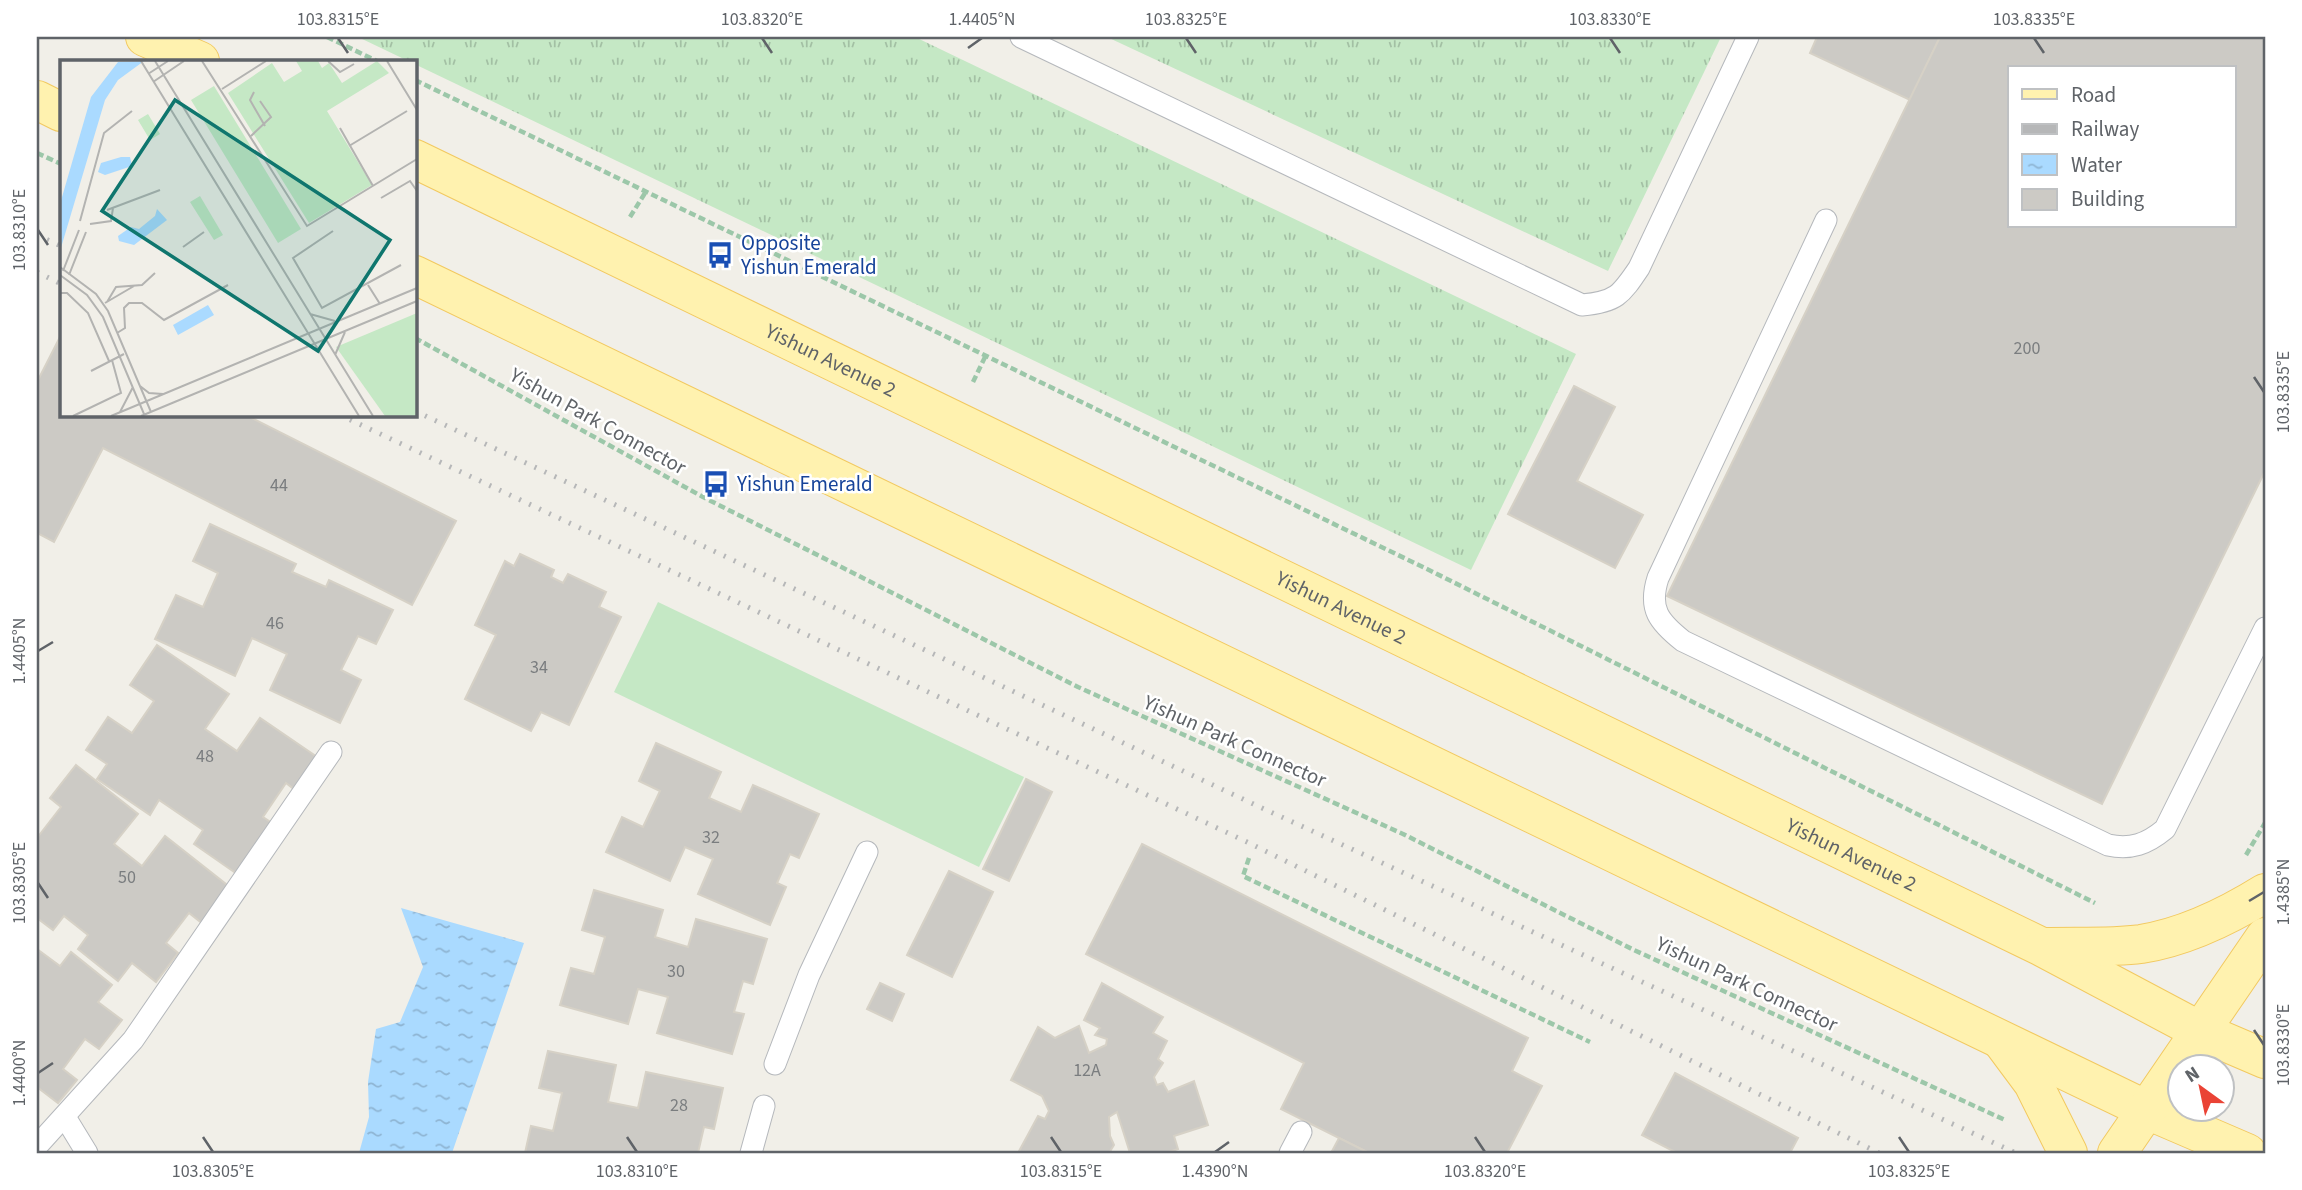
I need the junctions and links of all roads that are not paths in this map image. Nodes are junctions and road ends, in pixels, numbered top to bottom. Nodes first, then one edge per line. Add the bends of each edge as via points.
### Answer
1 (145, 37) edge
2 (1021, 37) edge
3 (1748, 37) edge
4 (198, 60) edge
5 (37, 100) edge
6 (60, 112) edge
7 (416, 159) edge
8 (1826, 220) dead end
9 (416, 275) edge
10 (2265, 628) edge
11 (331, 752) dead end
12 (867, 852) dead end
13 (2265, 893) edge
14 (2265, 937) edge
15 (2042, 947) junction
16 (2202, 1032) junction
17 (2001, 1040) junction
18 (2265, 1059) edge
19 (775, 1065) dead end
20 (764, 1106) dead end
21 (2147, 1110) junction
22 (65, 1117) junction
23 (2265, 1127) edge
24 (1301, 1132) dead end
25 (2063, 1141) edge
26 (37, 1146) edge
27 (87, 1153) edge
28 (751, 1153) edge
29 (1290, 1153) edge
30 (2116, 1153) edge
31 (2249, 1153) edge

1 - 4 main road
2 - 3 lane via 1582,305 1607,303 1623,292 1639,268
5 - 6 main road
7 - 15 main road, Yishun Avenue 2
8 - 10 lane via 1658,578 1653,594 1656,614 1668,629 1683,641 2122,848 2151,841 2165,829
9 - 17 main road
11 - 22 lane via 134,1040
12 - 19 lane via 808,975
13 - 15 main road via 2233,913 2164,940
14 - 16 main road
15 - 16 main road, Yishun Avenue 2
16 - 18 main road, Yishun Avenue 2
16 - 21 main road
17 - 21 main road
17 - 25 main road via 2033,1083
20 - 28 lane
21 - 30 main road
21 - 31 main road
22 - 26 lane
22 - 27 lane
23 - 31 main road
24 - 29 lane

